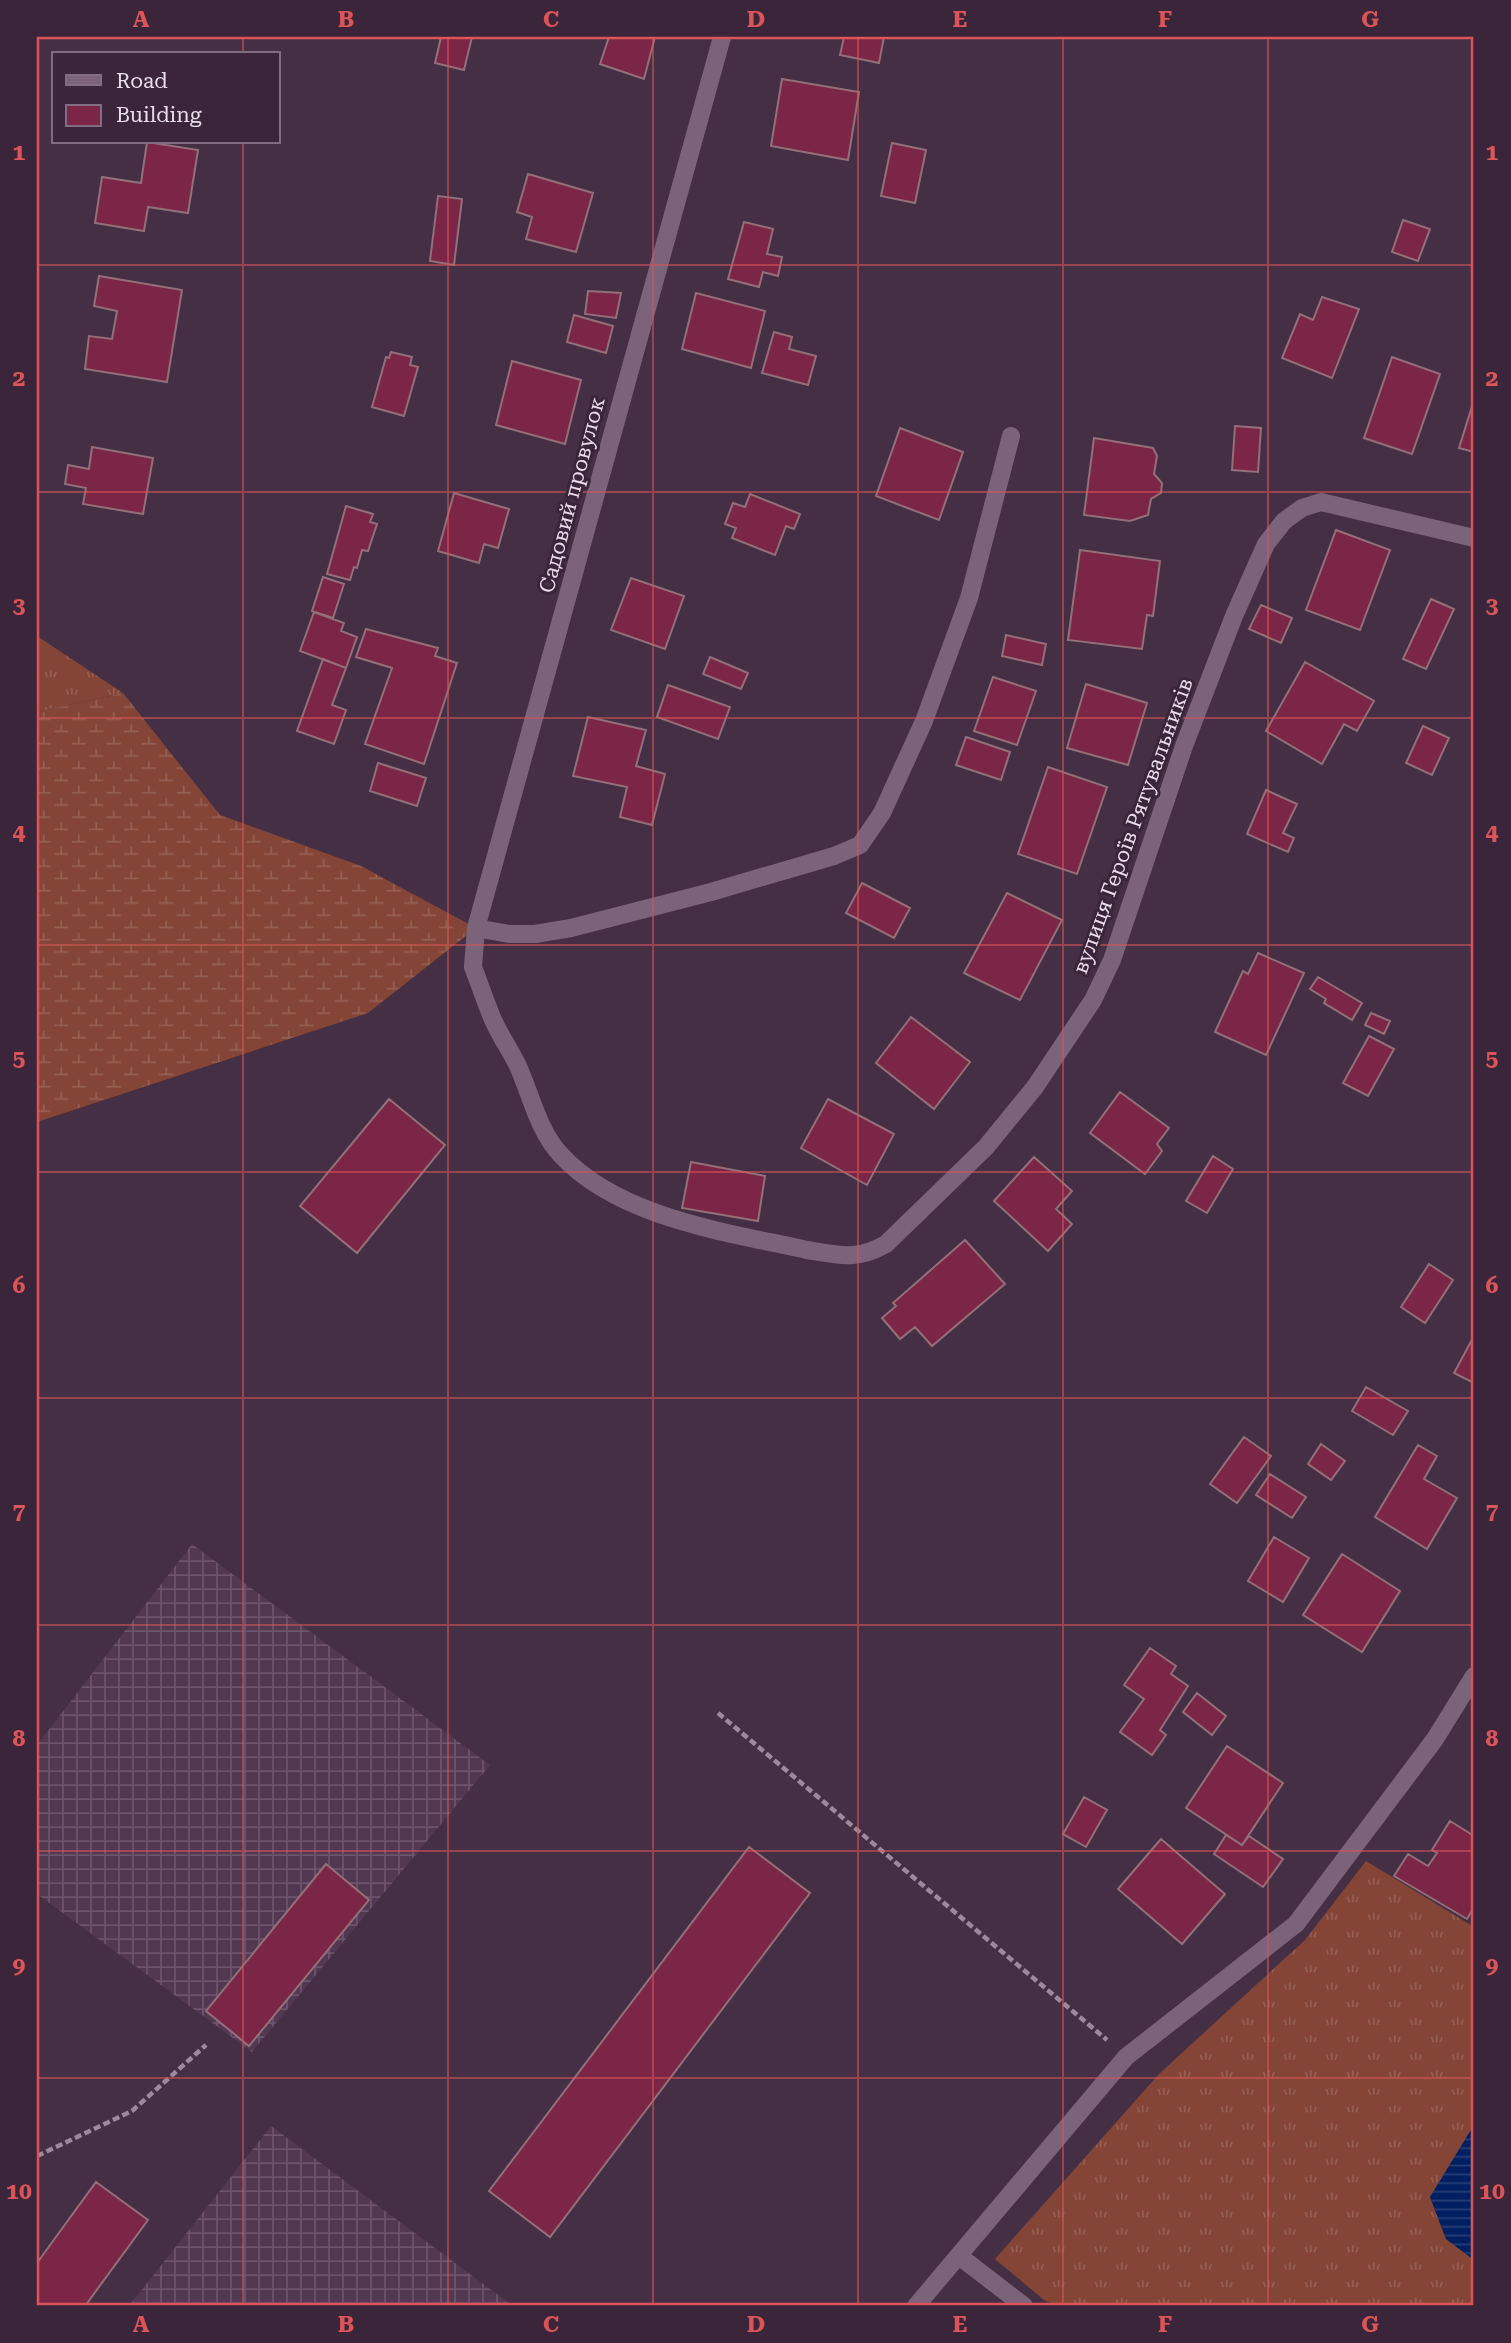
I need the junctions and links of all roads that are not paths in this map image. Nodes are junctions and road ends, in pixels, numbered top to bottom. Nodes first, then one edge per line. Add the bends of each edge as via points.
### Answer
1 (722, 37) edge
2 (1011, 436) dead end
3 (1474, 538) edge
4 (476, 928) junction
5 (473, 967) joint
6 (1474, 1676) edge
7 (959, 2256) junction
8 (916, 2306) edge
9 (1024, 2306) edge

1 - 4 street, Садовий провулок
2 - 4 street via 969,598 924,721 882,813 860,845 724,888 571,928 509,934
3 - 5 street, вулиця Героїв Рятувальників via 1321,502 1284,521 1266,544 1234,616 1184,746 1112,960 1093,1000 1035,1087 986,1147 886,1244 870,1253 848,1256 807,1250 703,1227 618,1196 576,1168 561,1155 539,1119
4 - 5 street, Садовий провулок
6 - 7 street via 1435,1739 1296,1924 1126,2057
7 - 8 street
7 - 9 street

